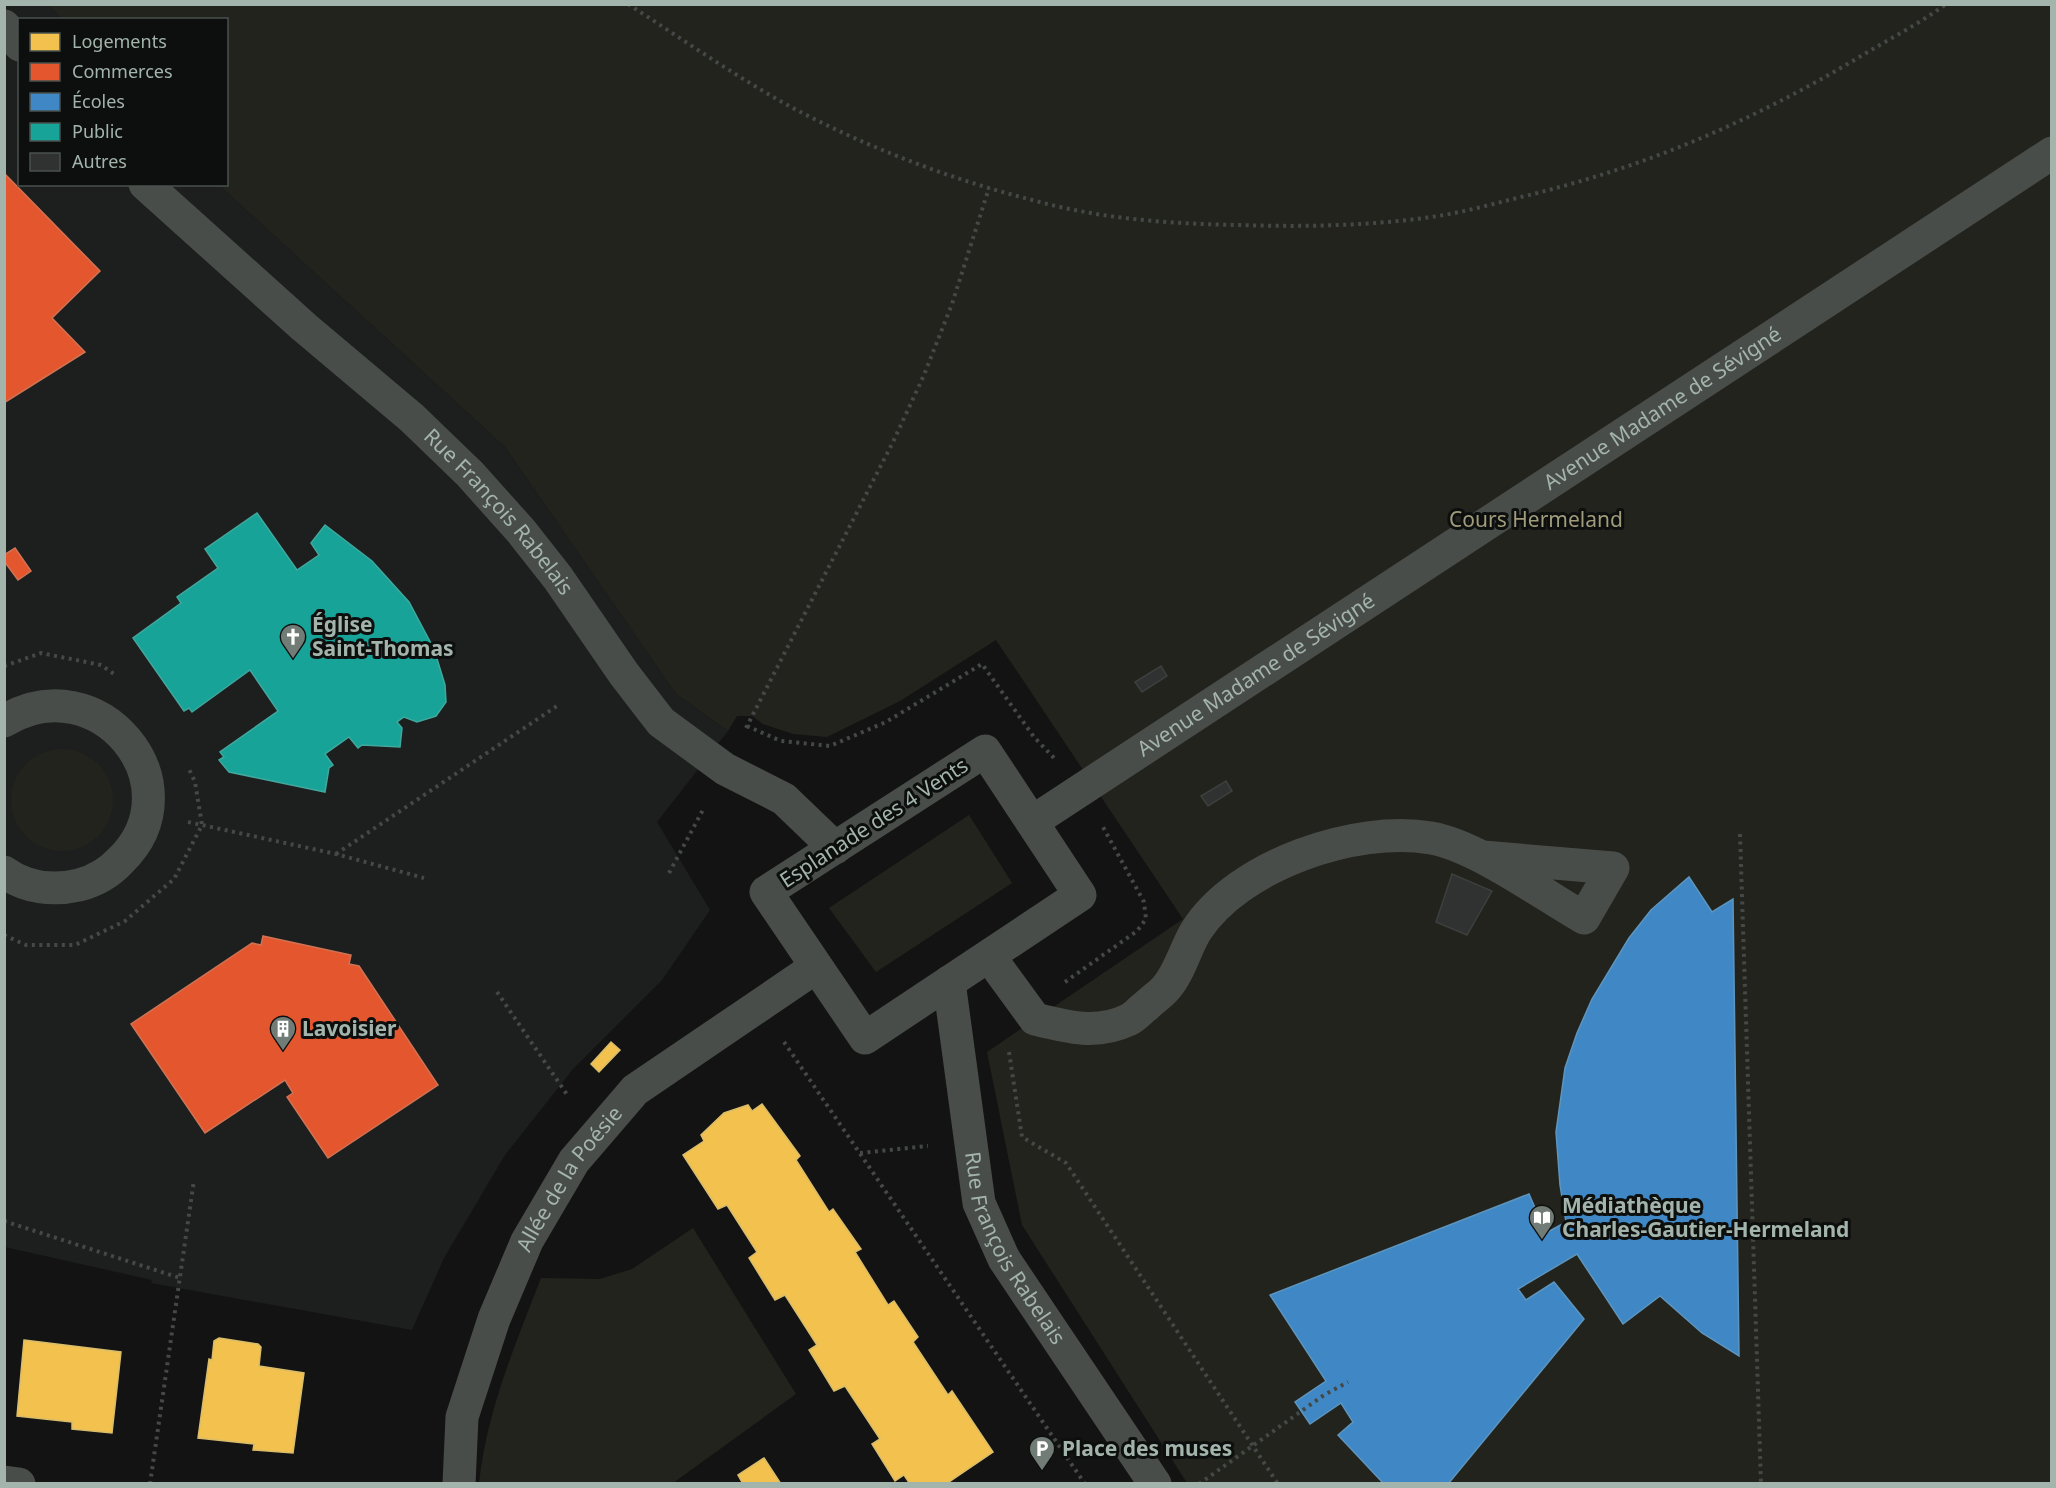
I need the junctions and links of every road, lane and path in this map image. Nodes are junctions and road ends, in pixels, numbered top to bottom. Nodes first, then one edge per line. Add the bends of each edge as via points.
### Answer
1 (628, 4) edge
2 (1946, 4) edge
3 (4, 26) edge
4 (18, 43) edge
5 (2052, 153) edge
6 (147, 186) edge
7 (989, 188) junction
8 (560, 704) dead end
9 (753, 716) dead end
10 (4, 721) edge
11 (747, 726) dead end
12 (1083, 789) junction
13 (707, 802) dead end
14 (146, 813) junction
15 (1032, 822) junction
16 (1740, 834) dead end
17 (835, 848) junction
18 (336, 854) junction
19 (1483, 857) dead end
20 (4, 872) edge
21 (669, 873) dead end
22 (424, 878) dead end
23 (989, 956) junction
24 (816, 967) junction
25 (949, 982) junction
26 (497, 992) dead end
27 (1028, 1009) junction
28 (779, 1034) dead end
29 (568, 1096) dead end
30 (940, 1144) dead end
31 (860, 1152) junction
32 (194, 1179) dead end
33 (4, 1221) edge
34 (180, 1278) junction
35 (1348, 1382) dead end
36 (1253, 1444) junction
37 (4, 1482) edge
38 (19, 1484) edge
39 (150, 1484) edge
40 (459, 1484) edge
41 (1085, 1484) edge
42 (1155, 1484) edge
43 (1199, 1484) edge
44 (1278, 1484) edge
45 (1761, 1484) edge

1 - 7 path via 791,107 847,134
2 - 7 path via 1825,78 1714,135 1605,175 1427,218 1334,226 1163,222 1079,211
3 - 4 street
5 - 12 street, Avenue Madame de Sévigné
6 - 17 street, Rue François Rabelais via 412,418 470,474 550,569 661,722 725,768 784,799
7 - 9 path via 952,304 924,375
8 - 18 path
10 - 14 street via 25,710 51,705 78,708 104,719 119,729 138,755 146,784
11 - 12 path via 781,741 830,746 886,722 982,664 1034,737
12 - 15 street, Avenue Madame de Sévigné
12 - 27 path via 1144,902 1146,919 1137,931
13 - 21 path
14 - 18 path
14 - 20 street via 129,853 101,877 85,884 54,888 22,882
15 - 17 street, Esplanade des 4 Vents via 986,751
15 - 23 street, Esplanade des 4 Vents via 1080,895
16 - 45 path
17 - 24 street, Esplanade des 4 Vents via 766,892
18 - 22 path
19 - 27 street via 1432,838 1346,840 1261,874 1222,900 1197,930 1167,987 1130,1020 1106,1028 1077,1029 1035,1019
23 - 25 street, Esplanade des 4 Vents
23 - 27 street
24 - 25 street, Esplanade des 4 Vents via 865,1038
24 - 40 street, Allée de la Poésie via 635,1090 574,1161 527,1241 494,1319 462,1417
25 - 42 street, Rue François Rabelais via 979,1203 1004,1259
26 - 29 path
27 - 36 path via 1006,1026 1022,1137 1066,1163
28 - 31 path
30 - 31 path
31 - 41 path
32 - 34 path
33 - 34 path
34 - 39 path
35 - 36 path
36 - 43 path
36 - 44 path
37 - 38 street

